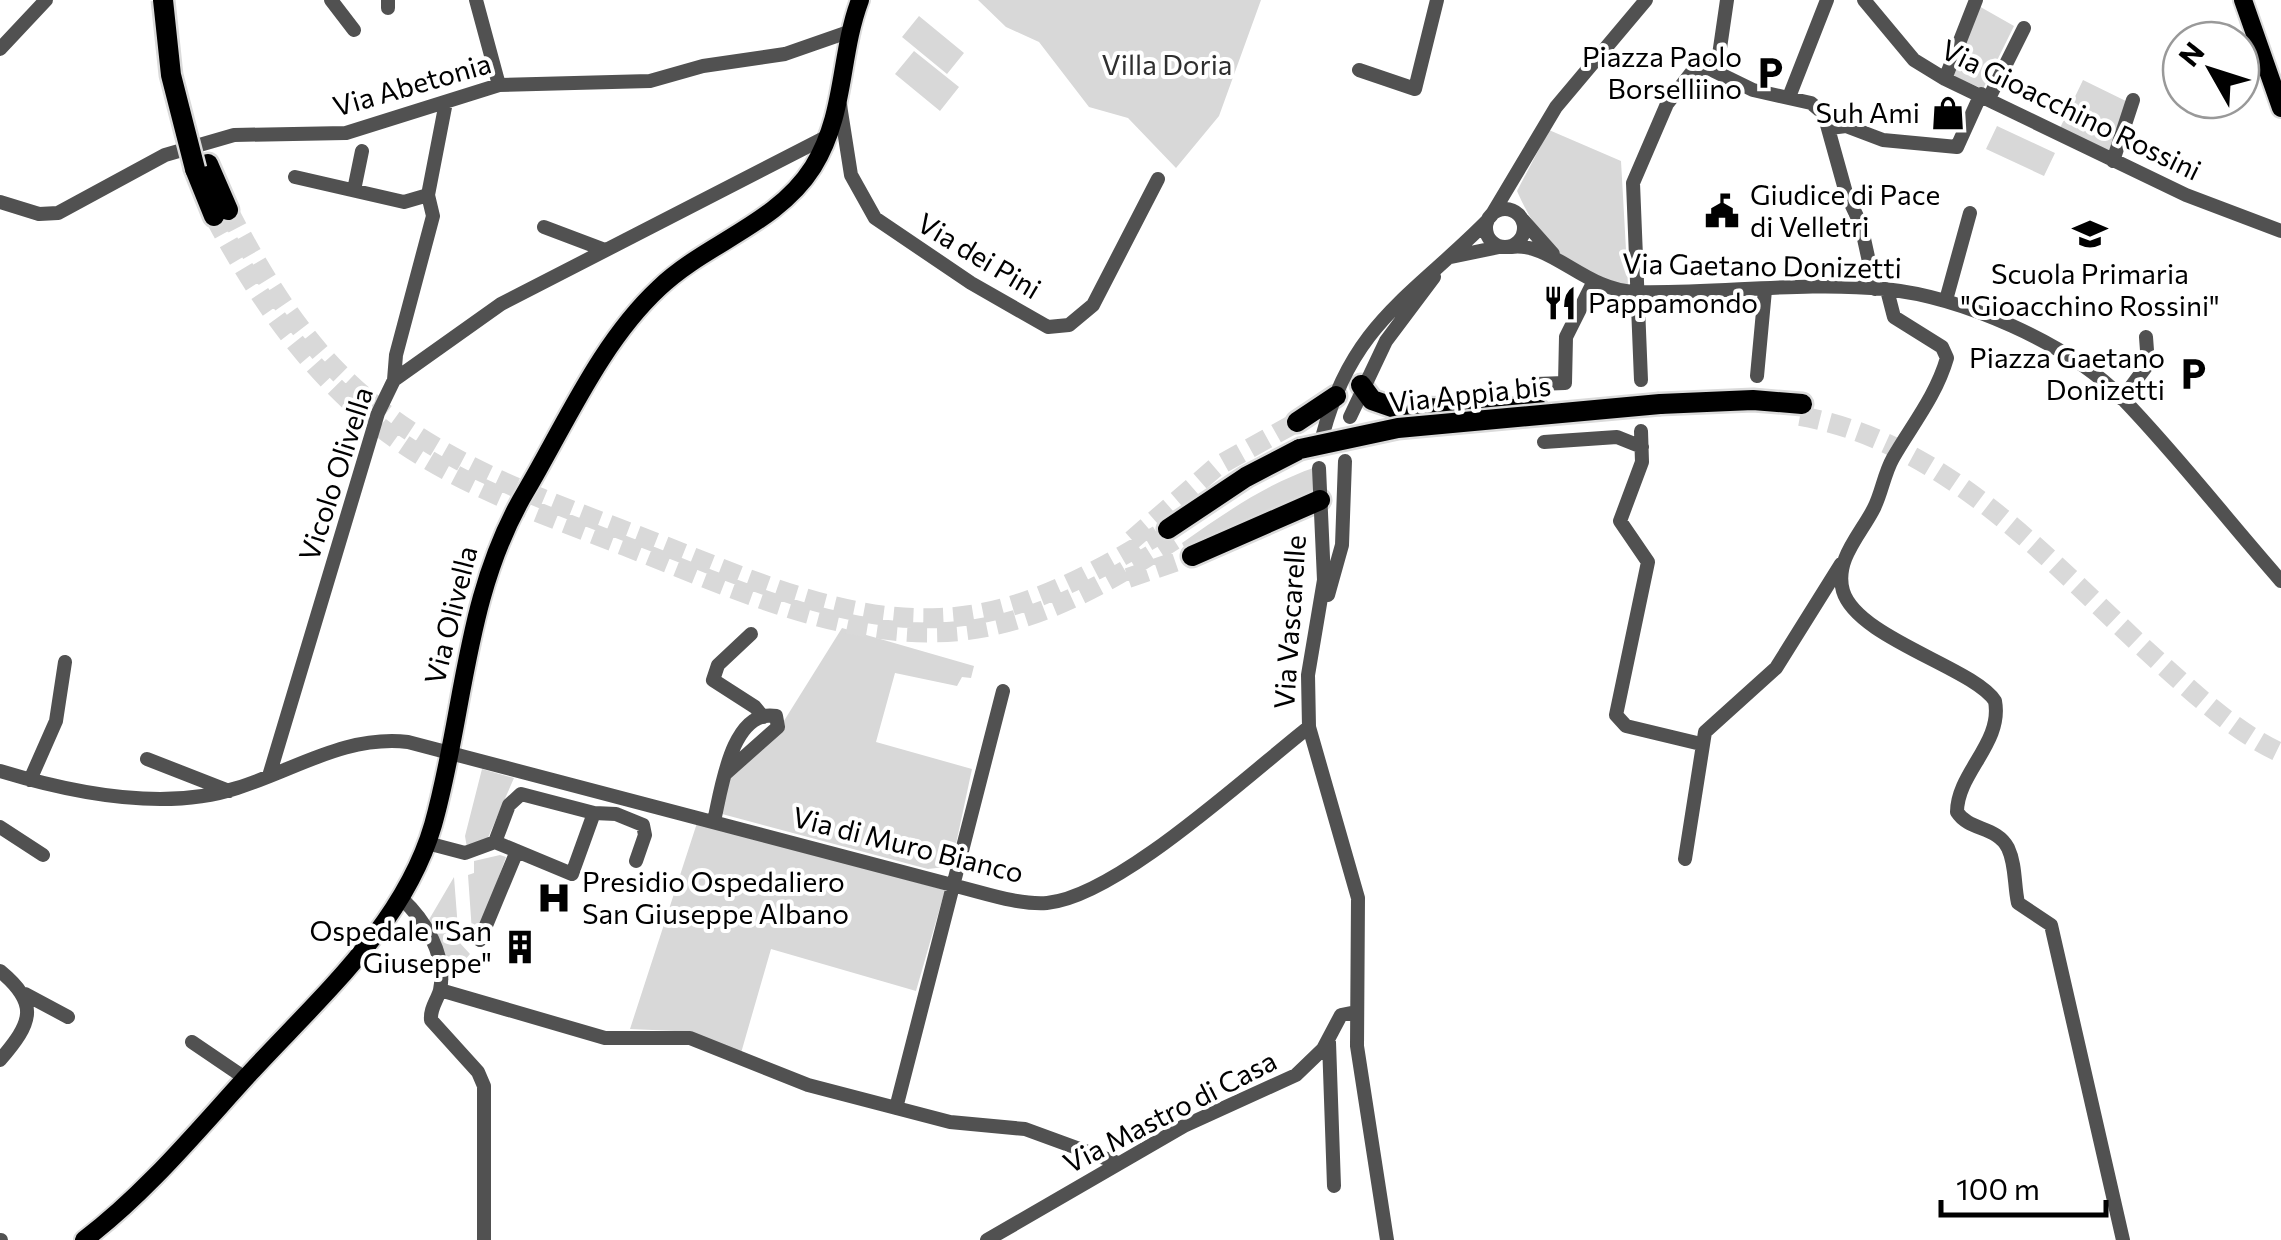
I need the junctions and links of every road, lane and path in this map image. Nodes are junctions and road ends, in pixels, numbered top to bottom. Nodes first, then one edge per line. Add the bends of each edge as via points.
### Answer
1 (46, 0) edge
2 (163, 0) edge
3 (176, 0) edge
4 (330, 0) edge
5 (476, 0) edge
6 (860, 0) edge
7 (1437, 0) edge
8 (1646, 0) edge
9 (1726, 0) edge
10 (1826, 0) edge
11 (1864, 0) edge
12 (1976, 0) edge
13 (2242, 0) edge
14 (2024, 28) dead end
15 (354, 30) dead end
16 (850, 31) junction
17 (0, 49) edge
18 (1359, 70) dead end
19 (1712, 70) junction
20 (1946, 79) junction
21 (500, 85) junction
22 (1985, 96) junction
23 (1788, 97) junction
24 (2133, 100) dead end
25 (446, 102) junction
26 (840, 105) junction
27 (2281, 108) edge
28 (1830, 128) junction
29 (830, 135) junction
30 (362, 152) dead end
31 (2112, 161) junction
32 (1521, 164) junction
33 (201, 166) junction
34 (296, 176) dead end
35 (1158, 179) dead end
36 (354, 190) junction
37 (428, 195) junction
38 (0, 202) edge
39 (221, 213) tunnel mouth
40 (1970, 213) dead end
41 (1519, 215) junction
42 (1489, 218) junction
43 (544, 227) dead end
44 (2281, 231) edge
45 (1505, 247) junction
46 (605, 250) junction
47 (1450, 257) junction
48 (1559, 263) junction
49 (1593, 283) junction
50 (1881, 289) junction
51 (1764, 290) junction
52 (1638, 292) junction
53 (1946, 300) junction
54 (2146, 336) dead end
55 (1757, 376) dead end
56 (394, 380) junction
57 (1641, 380) dead end
58 (1536, 384) dead end
59 (1362, 385) junction
60 (1336, 396) junction
61 (2122, 399) junction
62 (1661, 410) junction
63 (1801, 410) tunnel mouth
64 (1580, 411) junction
65 (1350, 417) dead end
66 (1297, 422) tunnel mouth
67 (1322, 434) dead end
68 (1544, 442) dead end
69 (1308, 459) junction
70 (1344, 461) dead end
71 (1320, 500) junction
72 (1171, 534) tunnel mouth
73 (1192, 556) tunnel mouth
74 (1842, 564) junction
75 (2281, 581) edge
76 (1320, 608) junction
77 (751, 634) dead end
78 (66, 662) dead end
79 (1003, 691) dead end
80 (1309, 727) junction
81 (1701, 744) junction
82 (449, 751) junction
83 (146, 759) dead end
84 (0, 771) edge
85 (269, 776) junction
86 (30, 780) junction
87 (229, 790) junction
88 (594, 813) junction
89 (714, 821) junction
90 (0, 827) edge
91 (495, 842) junction
92 (427, 843) junction
93 (516, 851) junction
94 (43, 855) dead end
95 (1685, 859) dead end
96 (636, 861) dead end
97 (956, 886) junction
98 (401, 898) junction
99 (480, 940) dead end
100 (0, 970) edge
101 (440, 990) junction
102 (25, 994) junction
103 (1356, 1012) junction
104 (68, 1017) dead end
105 (1329, 1040) junction
106 (192, 1042) dead end
107 (0, 1060) edge
108 (245, 1078) junction
109 (896, 1108) junction
110 (1118, 1163) junction
111 (1334, 1186) dead end
112 (84, 1240) edge
113 (484, 1240) edge
114 (987, 1240) edge
115 (1387, 1240) edge
116 (2123, 1240) edge

1 - 17 street
2 - 33 highway, bridge via 171,74
3 - 33 highway via 181,72
4 - 15 street
5 - 21 street
6 - 16 main road, Via Olivella
7 - 18 street via 1415,89
8 - 32 street via 1564,96
9 - 19 street
10 - 23 street
11 - 20 street, Via Gioacchino Rossini via 1914,60
12 - 20 street
13 - 27 main road
14 - 22 street
16 - 21 street, Via Abetonia via 785,54 650,81
16 - 26 main road, Via Olivella
19 - 23 street
19 - 52 street via 1696,68 1677,87 1636,172
20 - 22 street, Via Gioacchino Rossini
21 - 25 street, Via Abetonia
22 - 28 street via 1956,147
22 - 31 street, Via Gioacchino Rossini
23 - 28 street via 1814,105
24 - 31 street
25 - 37 street
25 - 38 street, Via Abetonia via 354,132 254,131 178,150 58,213
26 - 29 main road, Via Olivella
26 - 35 street, Via dei Pini via 851,175 874,218 1048,327 1069,325 1094,305
28 - 50 street
29 - 46 street, Vicolo Olivella
29 - 82 main road, Via Olivella via 796,188 665,282 607,354 492,556
30 - 36 street
31 - 44 street, Via Gioacchino Rossini
32 - 41 street via 1512,194
32 - 42 street
33 - 39 highway
34 - 36 street
36 - 37 street via 408,202
37 - 56 street via 432,216
40 - 53 street
41 - 42 street via 1500,210
41 - 45 street via 1524,235
41 - 48 street, Via Gaetano Donizetti
42 - 45 street via 1486,234
42 - 47 street
43 - 46 street
45 - 47 street
45 - 48 street, Via Gaetano Donizetti via 1531,246
46 - 56 street, Vicolo Olivella via 502,304
47 - 59 street via 1391,332
47 - 60 street via 1389,309
48 - 49 street, Via Gaetano Donizetti
49 - 52 street, Via Gaetano Donizetti
49 - 58 street via 1566,337 1565,383
50 - 51 street, Via Gaetano Donizetti
50 - 53 street, Via Gaetano Donizetti
50 - 74 street via 1894,316 1942,347 1946,362
51 - 52 street, Via Gaetano Donizetti
51 - 55 street
52 - 57 street
53 - 61 street, Via Gaetano Donizetti via 2050,347
54 - 61 street via 2148,364
56 - 85 street, Vicolo Olivella via 378,413
59 - 64 highway, bridge via 1382,406
59 - 65 street
60 - 66 highway
60 - 67 street
61 - 75 street, Via Gaetano Donizetti
62 - 63 highway, Via Appia bis
62 - 64 highway, Via Appia bis, bridge
62 - 69 highway, Via Appia bis via 1392,442
64 - 69 highway, Via Appia bis, bridge via 1398,428
68 - 81 street via 1641,439 1642,462 1620,521 1648,562 1616,715 1626,726
69 - 71 street, Via Vascarelle
69 - 72 highway, Via Appia bis
70 - 76 street via 1340,560
71 - 73 highway
71 - 76 street, Via Vascarelle
74 - 81 street via 1780,662 1710,725
74 - 116 street via 1844,595 1857,610 1918,654 1983,687 1995,701 1992,729 1957,812 2004,841 2018,903 2051,925
76 - 80 street, Via Vascarelle via 1308,674
77 - 89 street via 712,675 715,684 763,717 728,753
78 - 86 street via 56,721
79 - 97 street
80 - 97 street, Via di Muro Bianco via 1098,888 1042,903
80 - 103 street, Via Vascarelle via 1358,898
81 - 95 street
82 - 85 street, Via di Muro Bianco via 370,741
82 - 89 street, Via di Muro Bianco
82 - 92 main road, Via Olivella
83 - 87 street
84 - 86 street, Via di Muro Bianco
85 - 87 street, Via di Muro Bianco
86 - 87 street, Via di Muro Bianco via 161,798
88 - 91 street via 521,794
88 - 93 street via 572,874
88 - 96 street via 642,824
89 - 97 street, Via di Muro Bianco
90 - 94 street
91 - 92 street via 469,852
91 - 93 street
92 - 98 main road, Via Olivella
93 - 99 street
97 - 109 street
98 - 101 street via 435,946
98 - 108 main road, Via Olivella
100 - 102 street
101 - 109 street via 605,1038 690,1038 792,1080
101 - 113 street via 431,1020 478,1072 486,1092
102 - 104 street
102 - 107 street via 25,1024
103 - 105 street, Via Mastro di Casa via 1342,1015
103 - 115 street, Via Vascarelle via 1361,1076 1386,1185
105 - 110 street, Via Mastro di Casa via 1282,1084
105 - 111 street
106 - 108 street
108 - 112 main road, Via Olivella via 153,1178
109 - 110 street via 950,1122 1026,1129
110 - 114 street, Via Mastro di Casa

